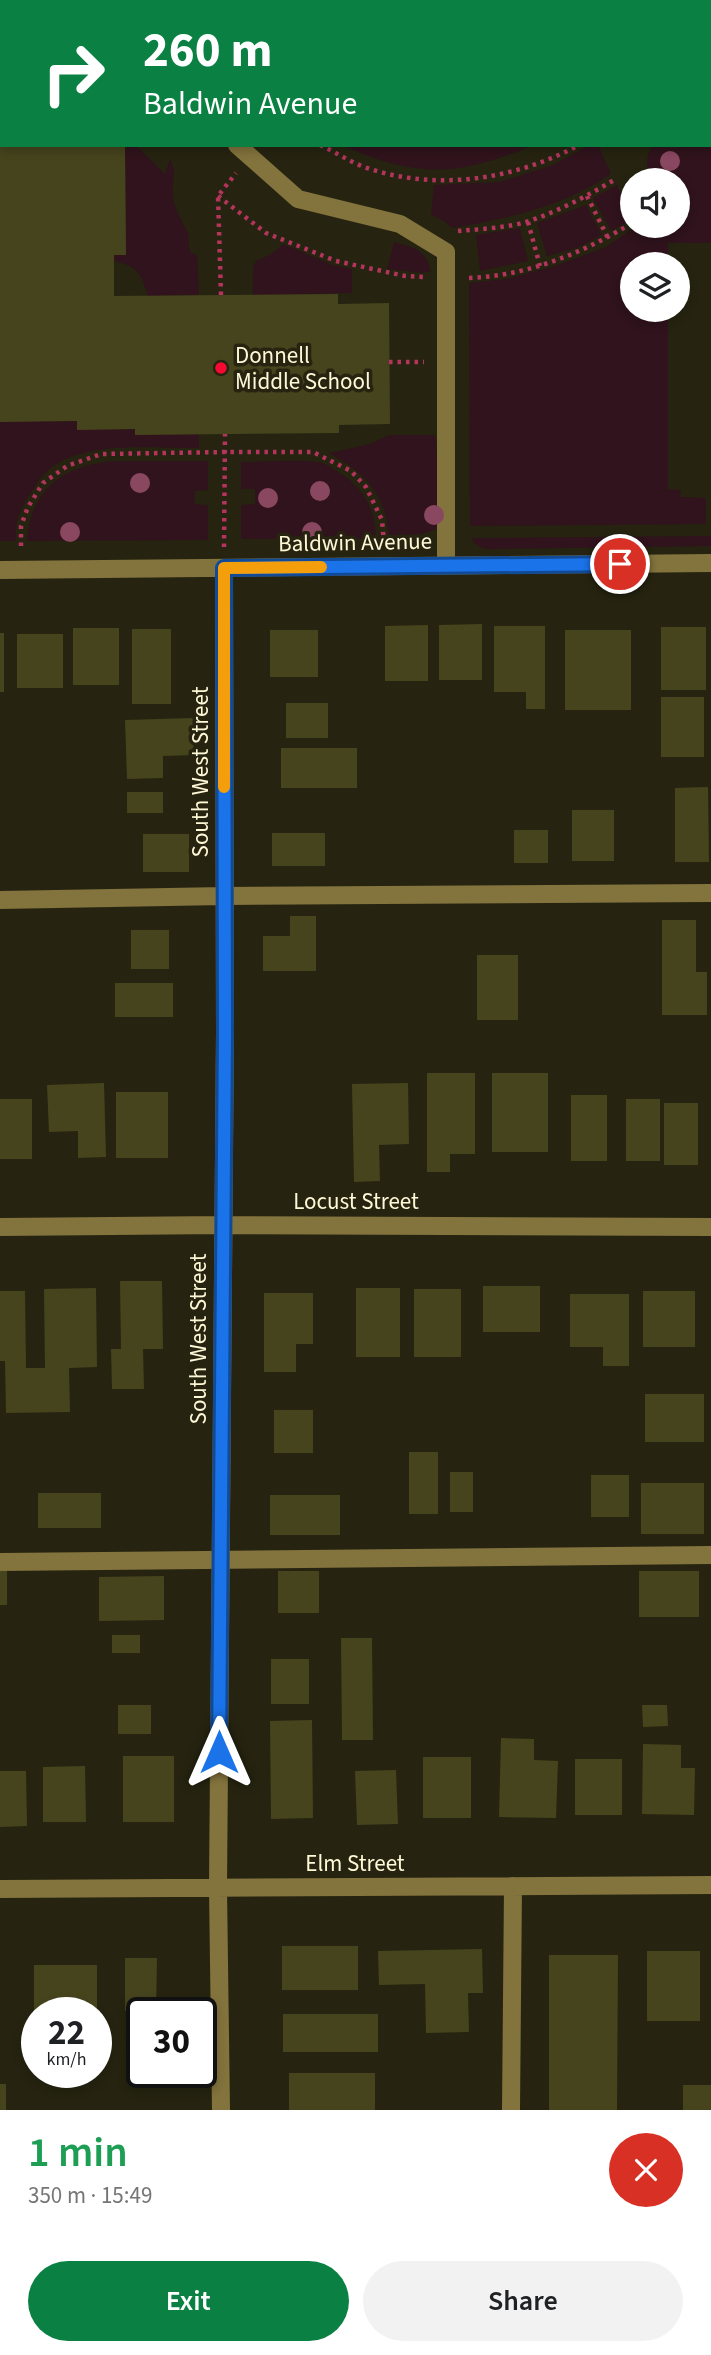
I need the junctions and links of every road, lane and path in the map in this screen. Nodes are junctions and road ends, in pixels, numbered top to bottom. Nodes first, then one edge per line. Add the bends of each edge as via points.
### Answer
1 (324, 147) edge
2 (575, 147) edge
3 (243, 150) edge
4 (614, 180) dead end
5 (587, 196) junction
6 (528, 222) junction
7 (608, 238) dead end
8 (446, 252) junction
9 (540, 265) dead end
10 (221, 295) dead end
11 (389, 362) dead end
12 (446, 362) junction
13 (225, 434) dead end
14 (225, 452) junction
15 (384, 545) dead end
16 (21, 548) dead end
17 (711, 563) edge
18 (446, 565) junction
19 (224, 568) junction
20 (0, 570) edge
21 (711, 893) edge
22 (224, 896) junction
23 (0, 900) edge
24 (223, 1225) junction
25 (0, 1227) edge
26 (711, 1227) edge
27 (711, 1555) edge
28 (221, 1561) junction
29 (0, 1562) edge
30 (711, 1885) edge
31 (513, 1886) junction
32 (218, 1888) junction
33 (0, 1889) edge
34 (221, 2110) edge
35 (511, 2110) edge

1 - 2 path via 364,166 406,178 441,180 500,176 550,161
3 - 8 street via 298,199 400,224
3 - 10 path via 219,196
4 - 5 path
5 - 6 path
5 - 7 path
6 - 8 path via 453,232
6 - 9 path
8 - 12 street
11 - 12 path
12 - 18 street
13 - 14 path
14 - 15 path via 313,452 351,471 366,487 382,520
14 - 16 path via 101,454 67,466 43,484 28,507 21,526
14 - 19 path
17 - 18 street, Baldwin Avenue
18 - 19 street, Baldwin Avenue
19 - 20 street, Baldwin Avenue
19 - 22 street, South West Street
21 - 22 street
22 - 23 street
22 - 24 street, South West Street
24 - 25 street, Locust Street
24 - 26 street, Locust Street
24 - 28 street, South West Street
27 - 28 street
28 - 29 street
28 - 32 street, South West Street
30 - 31 street, Elm Street
31 - 32 street, Elm Street
31 - 35 street
32 - 33 street, Elm Street
32 - 34 street, South West Street

